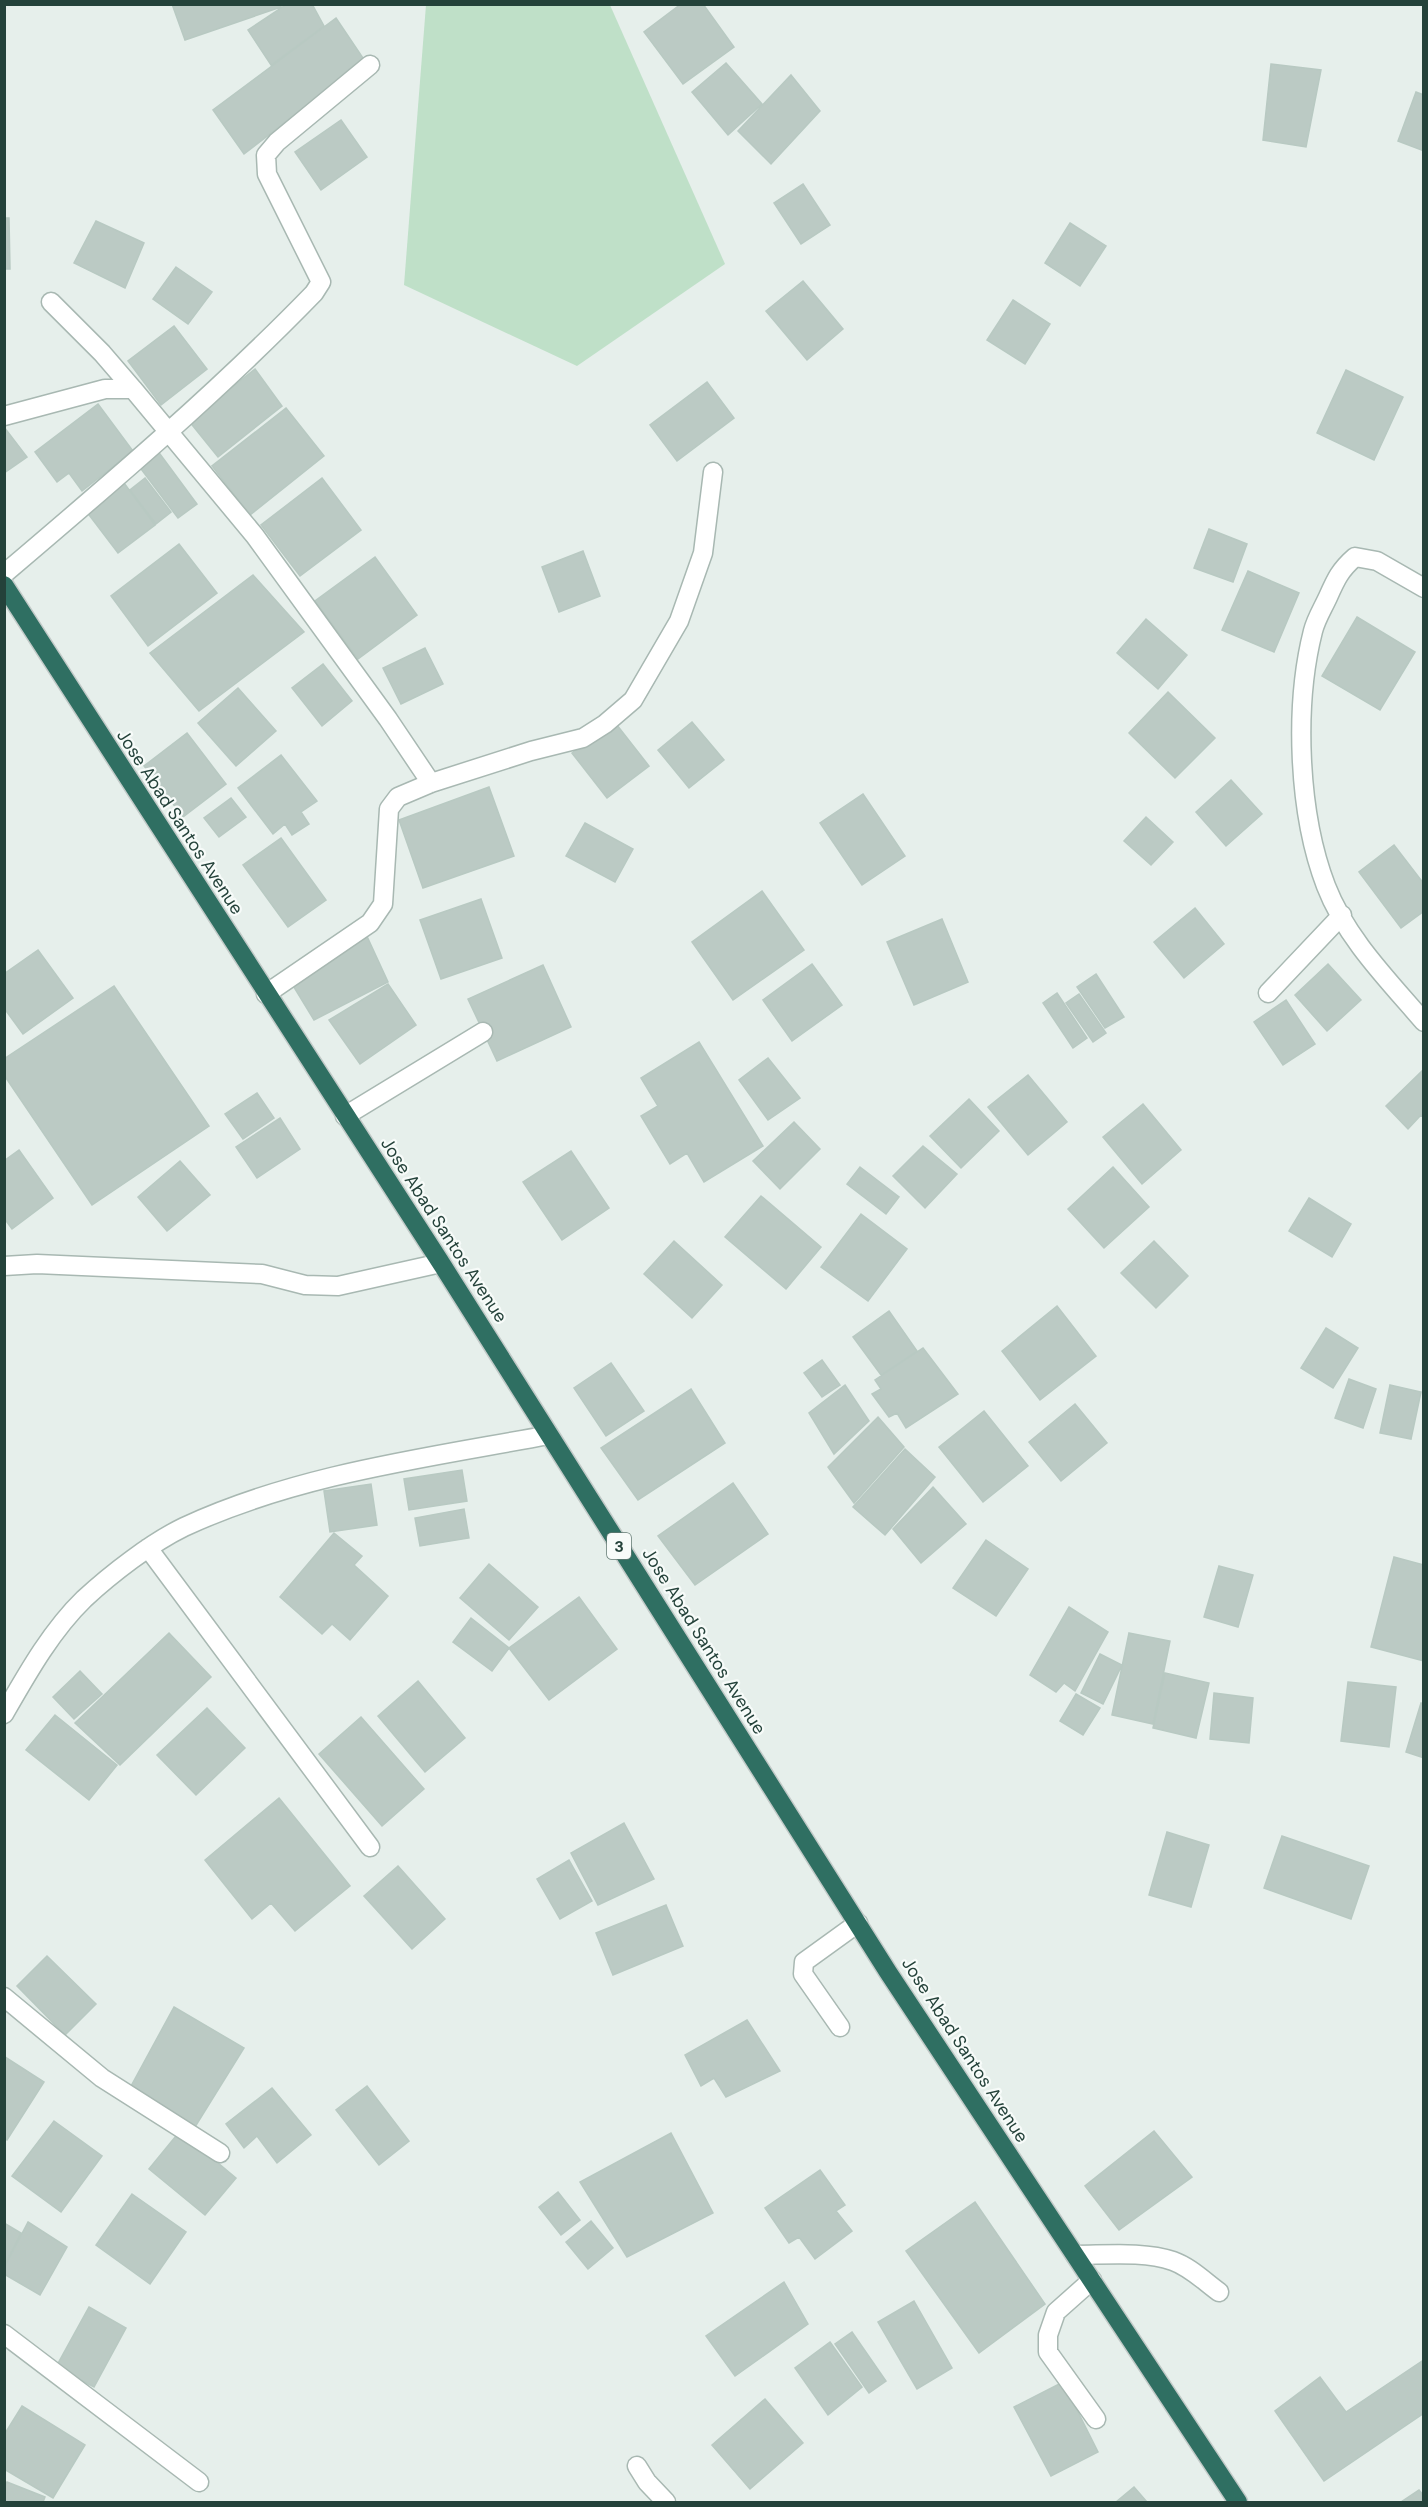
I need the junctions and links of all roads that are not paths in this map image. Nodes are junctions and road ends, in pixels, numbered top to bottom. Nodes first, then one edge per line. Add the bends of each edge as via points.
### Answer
1 (370, 65) dead end
2 (51, 302) dead end
3 (133, 389) junction
4 (4, 416) edge
5 (169, 432) junction
6 (713, 472) dead end
7 (4, 574) edge
8 (4, 585) edge
9 (1424, 588) edge
10 (431, 783) junction
11 (1342, 915) junction
12 (1268, 993) dead end
13 (266, 994) junction
14 (1424, 1022) edge
15 (483, 1032) dead end
16 (345, 1116) junction
17 (441, 1263) junction
18 (4, 1266) edge
19 (549, 1435) junction
20 (148, 1548) junction
21 (4, 1714) edge
22 (370, 1847) dead end
23 (858, 1923) junction
24 (4, 1997) edge
25 (840, 2027) dead end
26 (220, 2153) dead end
27 (1076, 2255) junction
28 (1092, 2280) junction
29 (1218, 2292) dead end
30 (4, 2334) edge
31 (1096, 2419) dead end
32 (637, 2466) dead end
33 (199, 2482) dead end
34 (666, 2502) edge
35 (1238, 2502) edge

1 - 5 street via 266,154 267,174 321,282 249,359
2 - 3 street
3 - 4 street via 105,389
3 - 5 street
5 - 7 street
5 - 10 street via 255,536
6 - 10 street via 703,553 679,621 633,700 583,738
8 - 13 highway, Jose Abad Santos Avenue / 3
9 - 11 street via 1377,561 1355,557 1341,569 1313,629 1302,701 1302,772 1326,886
10 - 13 street via 398,797 389,809 383,904 370,923
11 - 12 street
11 - 14 street via 1351,934
13 - 16 highway, Jose Abad Santos Avenue / 3
15 - 16 street
16 - 17 highway, Jose Abad Santos Avenue / 3
17 - 18 street via 338,1286 305,1285 262,1274 37,1264
17 - 19 highway, Jose Abad Santos Avenue / 3
19 - 20 street via 362,1470 264,1497 183,1528
19 - 23 highway, Jose Abad Santos Avenue / 3
20 - 21 street via 84,1599 37,1656
20 - 22 street
23 - 25 street via 804,1962 803,1974
23 - 27 highway, Jose Abad Santos Avenue / 3
24 - 26 street via 102,2078
27 - 28 highway, Jose Abad Santos Avenue / 3
27 - 29 street via 1145,2256 1172,2261 1194,2272
28 - 31 street via 1056,2312 1048,2335 1048,2352
28 - 35 highway, Jose Abad Santos Avenue / 3
30 - 33 street
32 - 34 street

